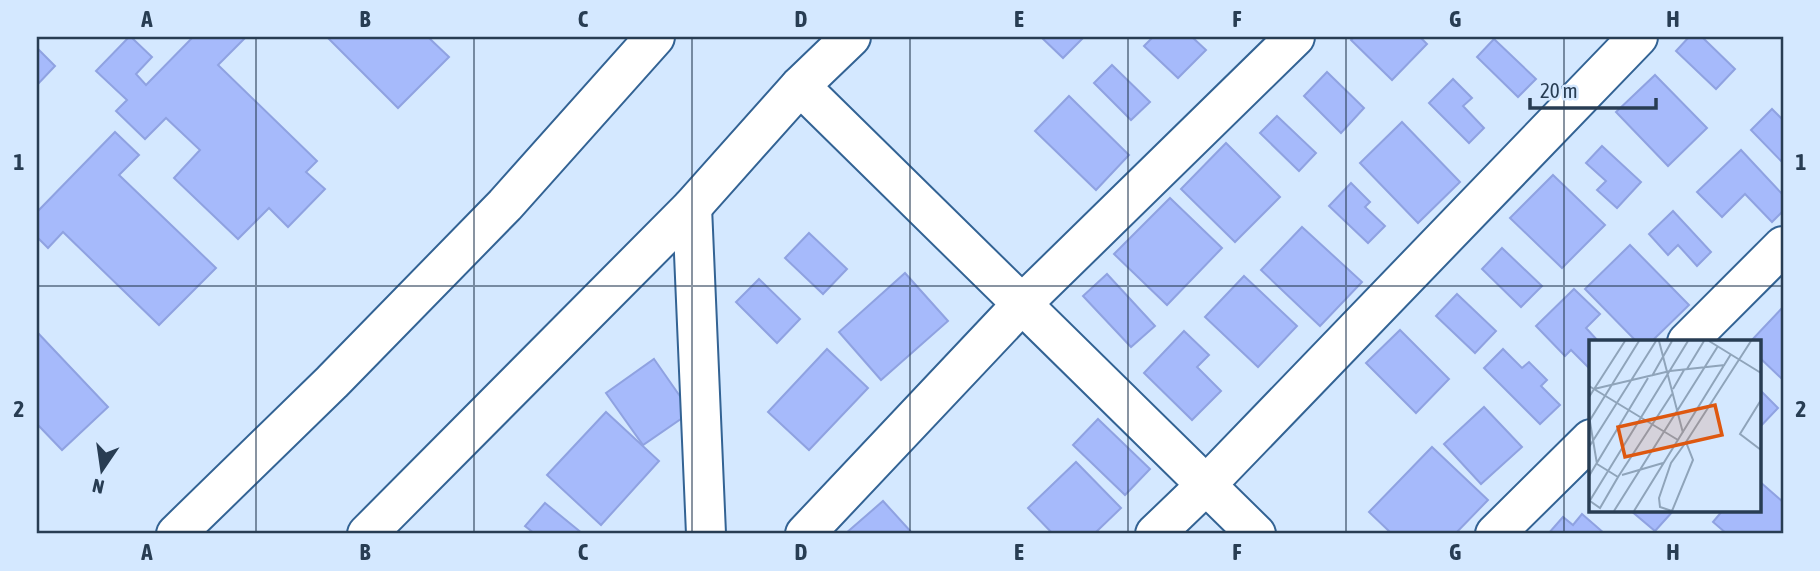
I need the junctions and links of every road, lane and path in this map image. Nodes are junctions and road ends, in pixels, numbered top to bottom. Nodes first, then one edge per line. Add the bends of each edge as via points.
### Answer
1 (655, 37) edge
2 (851, 37) edge
3 (1295, 37) edge
4 (1638, 37) edge
5 (800, 86) junction
6 (692, 207) junction
7 (1783, 246) edge
8 (1022, 304) junction
9 (1690, 340) edge
10 (1589, 441) edge
11 (1206, 485) junction
12 (176, 534) edge
13 (367, 534) edge
14 (706, 534) edge
15 (805, 534) edge
16 (1155, 534) edge
17 (1256, 534) edge
18 (1495, 534) edge

1 - 12 street via 505,205
2 - 5 street
3 - 8 street
4 - 11 street
5 - 6 street
5 - 8 street
6 - 13 street
6 - 14 street
7 - 9 street
8 - 11 street
8 - 15 street
10 - 18 street
11 - 16 street
11 - 17 street

